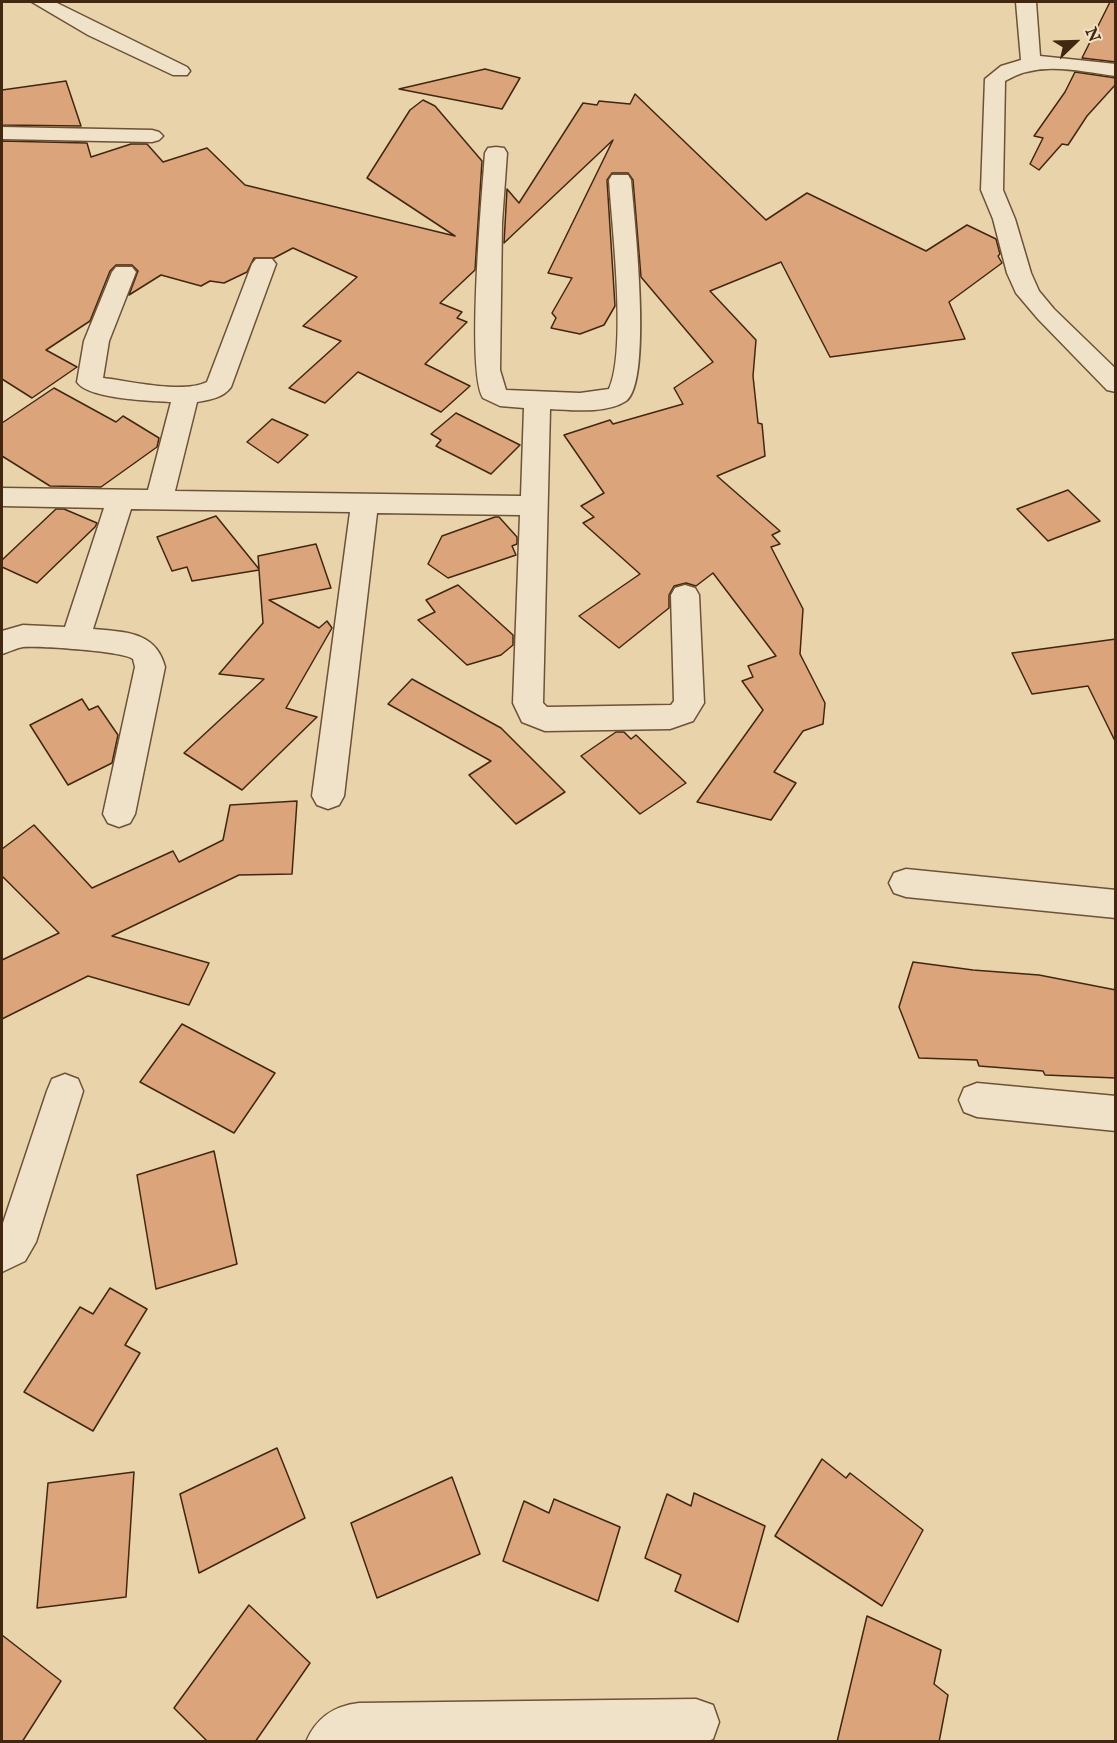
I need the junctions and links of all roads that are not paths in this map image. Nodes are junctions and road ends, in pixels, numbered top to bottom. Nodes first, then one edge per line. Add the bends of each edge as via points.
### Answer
1 (42, 2) edge
2 (1026, 2) edge
3 (1031, 62) junction
4 (1116, 70) edge
5 (180, 71) dead end
6 (2, 133) edge
7 (152, 136) dead end
8 (496, 153) dead end
9 (620, 180) dead end
10 (264, 264) dead end
11 (124, 272) dead end
12 (1116, 384) edge
13 (186, 394) junction
14 (537, 400) junction
15 (2, 497) edge
16 (120, 500) junction
17 (159, 500) junction
18 (365, 503) junction
19 (532, 506) junction
20 (685, 595) dead end
21 (75, 640) junction
22 (2, 643) edge
23 (328, 796) dead end
24 (119, 814) dead end
25 (906, 883) dead end
26 (1116, 904) edge
27 (64, 1091) dead end
28 (977, 1100) dead end
29 (1116, 1114) edge
30 (2, 1252) edge
31 (696, 1722) dead end
32 (329, 1742) edge

1 - 5 street
2 - 3 street
3 - 4 street
3 - 12 street via 1009,67 995,79 992,190 1028,293
6 - 7 street
8 - 14 street via 488,382 500,398
9 - 14 street via 628,333 626,384 621,393 602,400
10 - 13 street via 218,387 206,393
11 - 13 street via 95,350 90,382
13 - 17 street
14 - 19 street
15 - 16 street
16 - 17 street
16 - 21 street
17 - 18 street
18 - 19 street
18 - 23 street
19 - 20 street via 528,703 533,714 545,719 670,717 682,713 689,703
21 - 22 street via 24,636
21 - 24 street via 139,648 148,656 150,667
25 - 26 street
27 - 30 street via 22,1228 11,1247
28 - 29 street
31 - 32 street via 364,1726 346,1728

